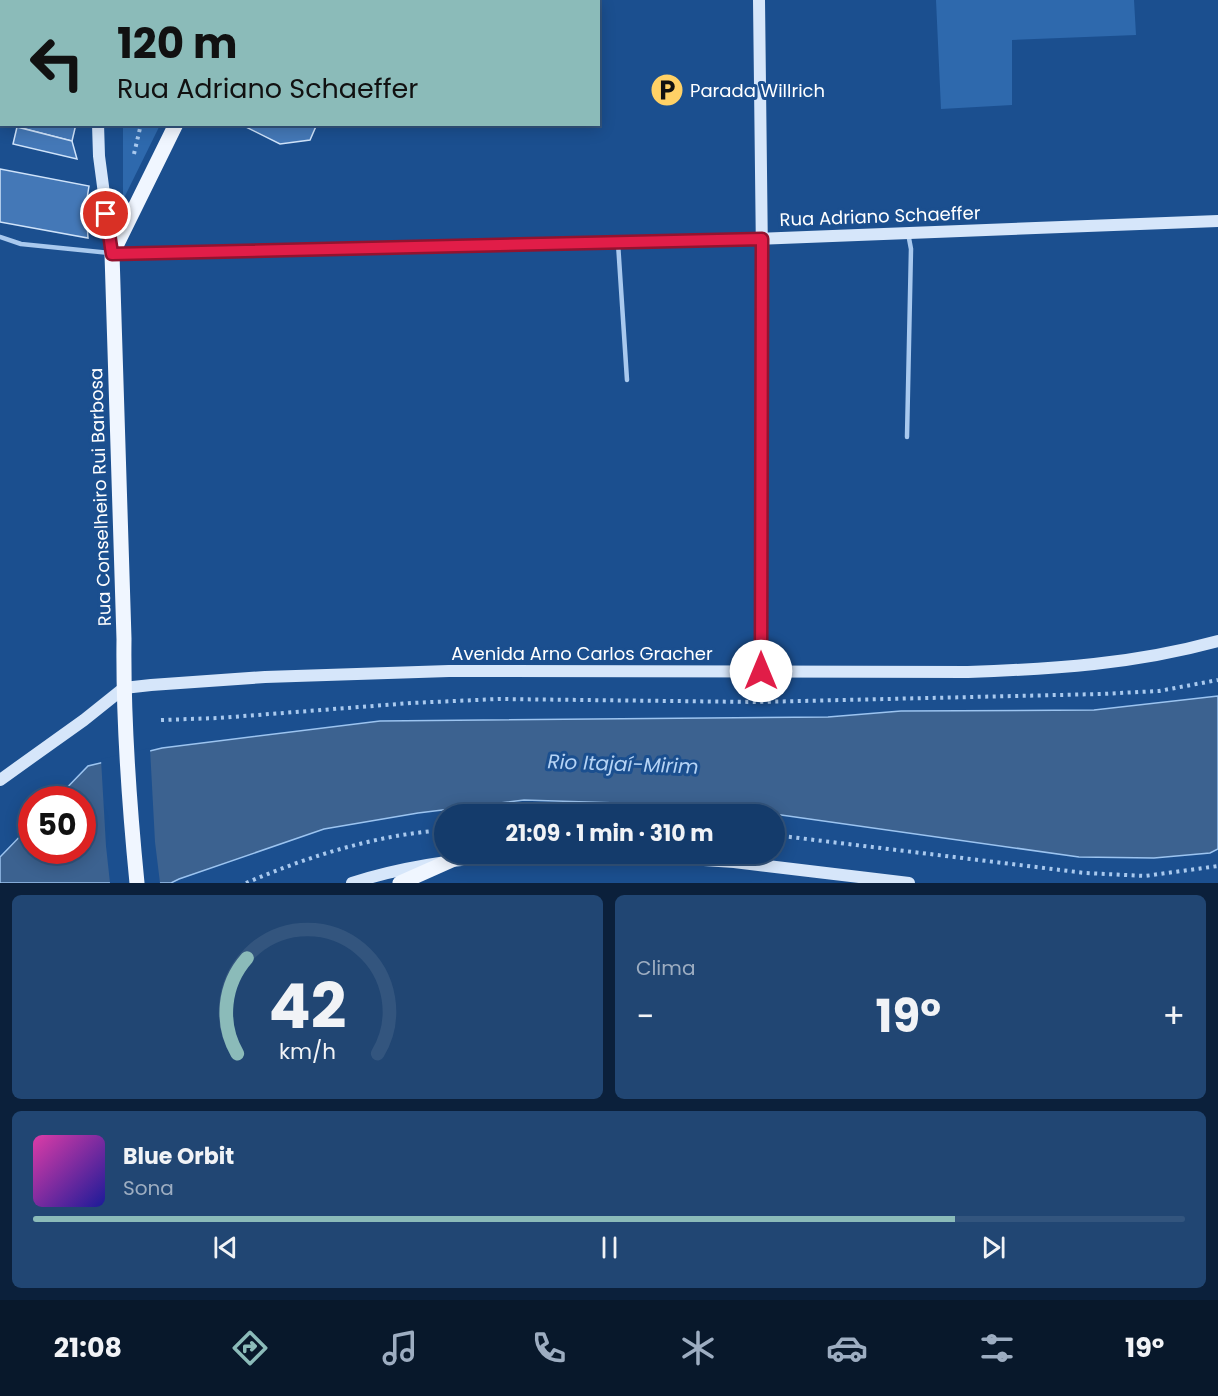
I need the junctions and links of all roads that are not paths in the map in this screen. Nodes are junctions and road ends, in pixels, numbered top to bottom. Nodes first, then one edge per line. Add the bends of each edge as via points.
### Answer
1 (759, 0) edge
2 (98, 126) edge
3 (175, 126) edge
4 (1218, 221) edge
5 (908, 233) junction
6 (0, 237) edge
7 (762, 239) junction
8 (618, 243) junction
9 (112, 254) junction
10 (627, 380) dead end
11 (907, 437) dead end
12 (1218, 641) edge
13 (761, 671) junction
14 (124, 688) junction
15 (0, 780) edge
16 (434, 864) edge
17 (443, 864) edge
18 (751, 864) edge
19 (137, 883) edge
20 (352, 883) edge
21 (400, 883) edge
22 (909, 883) edge

1 - 7 main road
2 - 9 main road
3 - 9 main road
4 - 5 main road, Rua Adriano Schaeffer
5 - 7 main road, Rua Adriano Schaeffer
5 - 11 lane via 911,249
6 - 9 lane via 21,244
7 - 8 main road, Rua Adriano Schaeffer
7 - 13 main road
8 - 9 main road, Rua Adriano Schaeffer
8 - 10 lane
9 - 14 main road, Rua Conselheiro Rui Barbosa
12 - 13 main road, Avenida Arno Carlos Gracher via 1124,662 1048,669
13 - 14 main road, Avenida Arno Carlos Gracher via 449,671 265,677
14 - 15 main road
14 - 19 main road, Rua Conselheiro Rui Barbosa
16 - 20 main road
17 - 21 main road
18 - 22 main road

